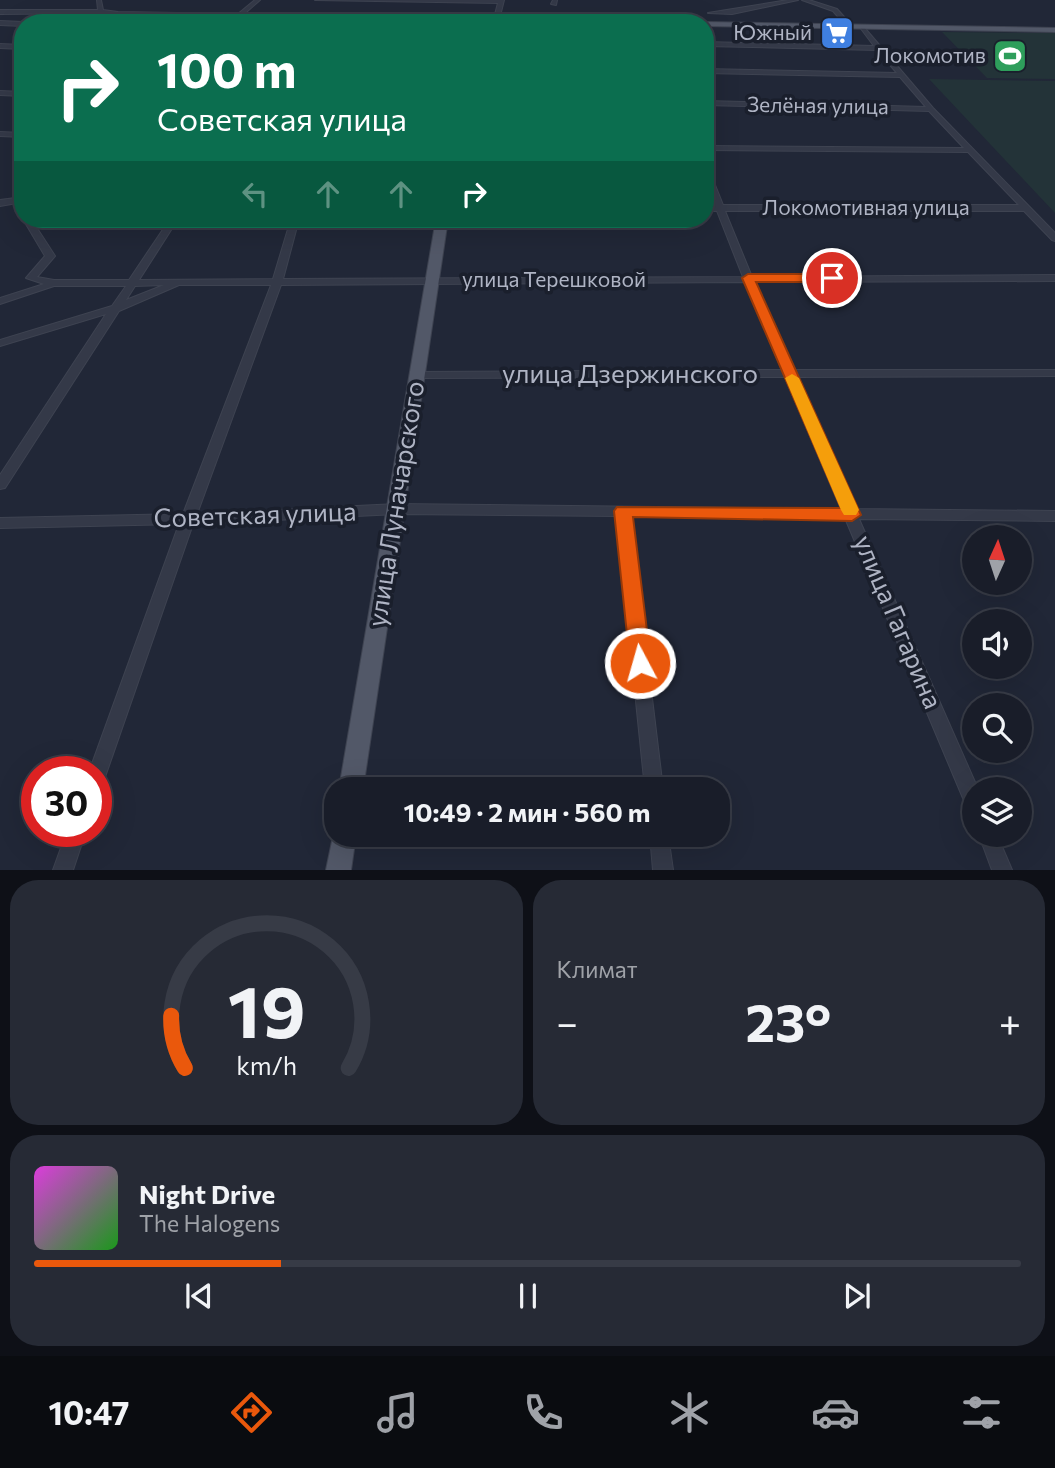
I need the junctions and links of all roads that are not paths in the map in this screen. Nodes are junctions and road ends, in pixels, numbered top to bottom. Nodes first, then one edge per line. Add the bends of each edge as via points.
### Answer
1 (101, 0) edge
2 (258, 0) edge
3 (317, 0) edge
4 (796, 0) edge
5 (804, 0) edge
6 (387, 1) edge
7 (502, 1) edge
8 (0, 12) edge
9 (104, 13) junction
10 (711, 13) dead end
11 (149, 14) edge
12 (241, 14) edge
13 (714, 24) edge
14 (850, 27) junction
15 (861, 27) junction
16 (1055, 30) edge
17 (714, 44) edge
18 (877, 48) junction
19 (714, 71) edge
20 (902, 75) junction
21 (714, 103) edge
22 (931, 109) junction
23 (714, 148) edge
24 (970, 150) junction
25 (714, 190) edge
26 (714, 208) edge
27 (722, 208) junction
28 (1026, 208) junction
29 (33, 228) edge
30 (168, 228) edge
31 (292, 228) edge
32 (441, 228) edge
33 (1055, 238) edge
34 (748, 278) junction
35 (1055, 278) edge
36 (432, 280) junction
37 (134, 282) junction
38 (184, 282) junction
39 (54, 283) junction
40 (277, 283) junction
41 (0, 301) edge
42 (117, 308) junction
43 (0, 342) edge
44 (1055, 373) edge
45 (790, 374) junction
46 (416, 375) junction
47 (0, 485) edge
48 (397, 509) junction
49 (623, 511) junction
50 (852, 515) junction
51 (1055, 516) edge
52 (188, 519) junction
53 (0, 523) edge
54 (103, 756) edge
55 (353, 777) edge
56 (653, 777) edge
57 (964, 777) edge
58 (71, 847) edge
59 (342, 847) edge
60 (660, 847) edge
61 (993, 847) edge
62 (63, 870) edge
63 (338, 870) edge
64 (663, 870) edge
65 (1003, 870) edge

1 - 9 street via 99,8
2 - 12 street
3 - 6 street
4 - 10 street
5 - 14 street via 835,10
6 - 7 street
8 - 9 street
9 - 11 street
13 - 14 main road
14 - 15 main road
15 - 16 main road
15 - 18 street
17 - 18 street
18 - 20 street
19 - 20 street
20 - 22 street
21 - 22 street, Зелёная улица
22 - 24 street
23 - 24 street
24 - 28 street
25 - 27 street, улица Гагарина
26 - 27 street, Локомотивная улица
27 - 28 street, Локомотивная улица
27 - 34 street, улица Гагарина
28 - 33 street
29 - 39 street via 50,256 30,278
30 - 37 street
31 - 40 street
32 - 36 main road, улица Луначарского
34 - 35 street, улица Терешковой
34 - 36 street, улица Терешковой
34 - 45 street, улица Гагарина
36 - 40 street, улица Терешковой
36 - 46 main road, улица Луначарского
37 - 38 street, улица Терешковой
37 - 39 street, улица Терешковой
37 - 42 street
38 - 40 street, улица Терешковой
38 - 42 street
39 - 41 street, улица Терешковой
40 - 52 street
42 - 43 street
42 - 47 street
44 - 45 street, улица Дзержинского
45 - 46 street, улица Дзержинского
45 - 50 street, улица Гагарина
46 - 48 main road, улица Луначарского
48 - 49 street, Советская улица
48 - 52 street, Советская улица
48 - 55 main road, улица Луначарского
49 - 50 street, Советская улица
49 - 56 street
50 - 51 street, Советская улица
50 - 57 street, улица Гагарина
52 - 53 street, Советская улица
52 - 54 street
58 - 62 street
59 - 63 main road
60 - 64 street
61 - 65 street

